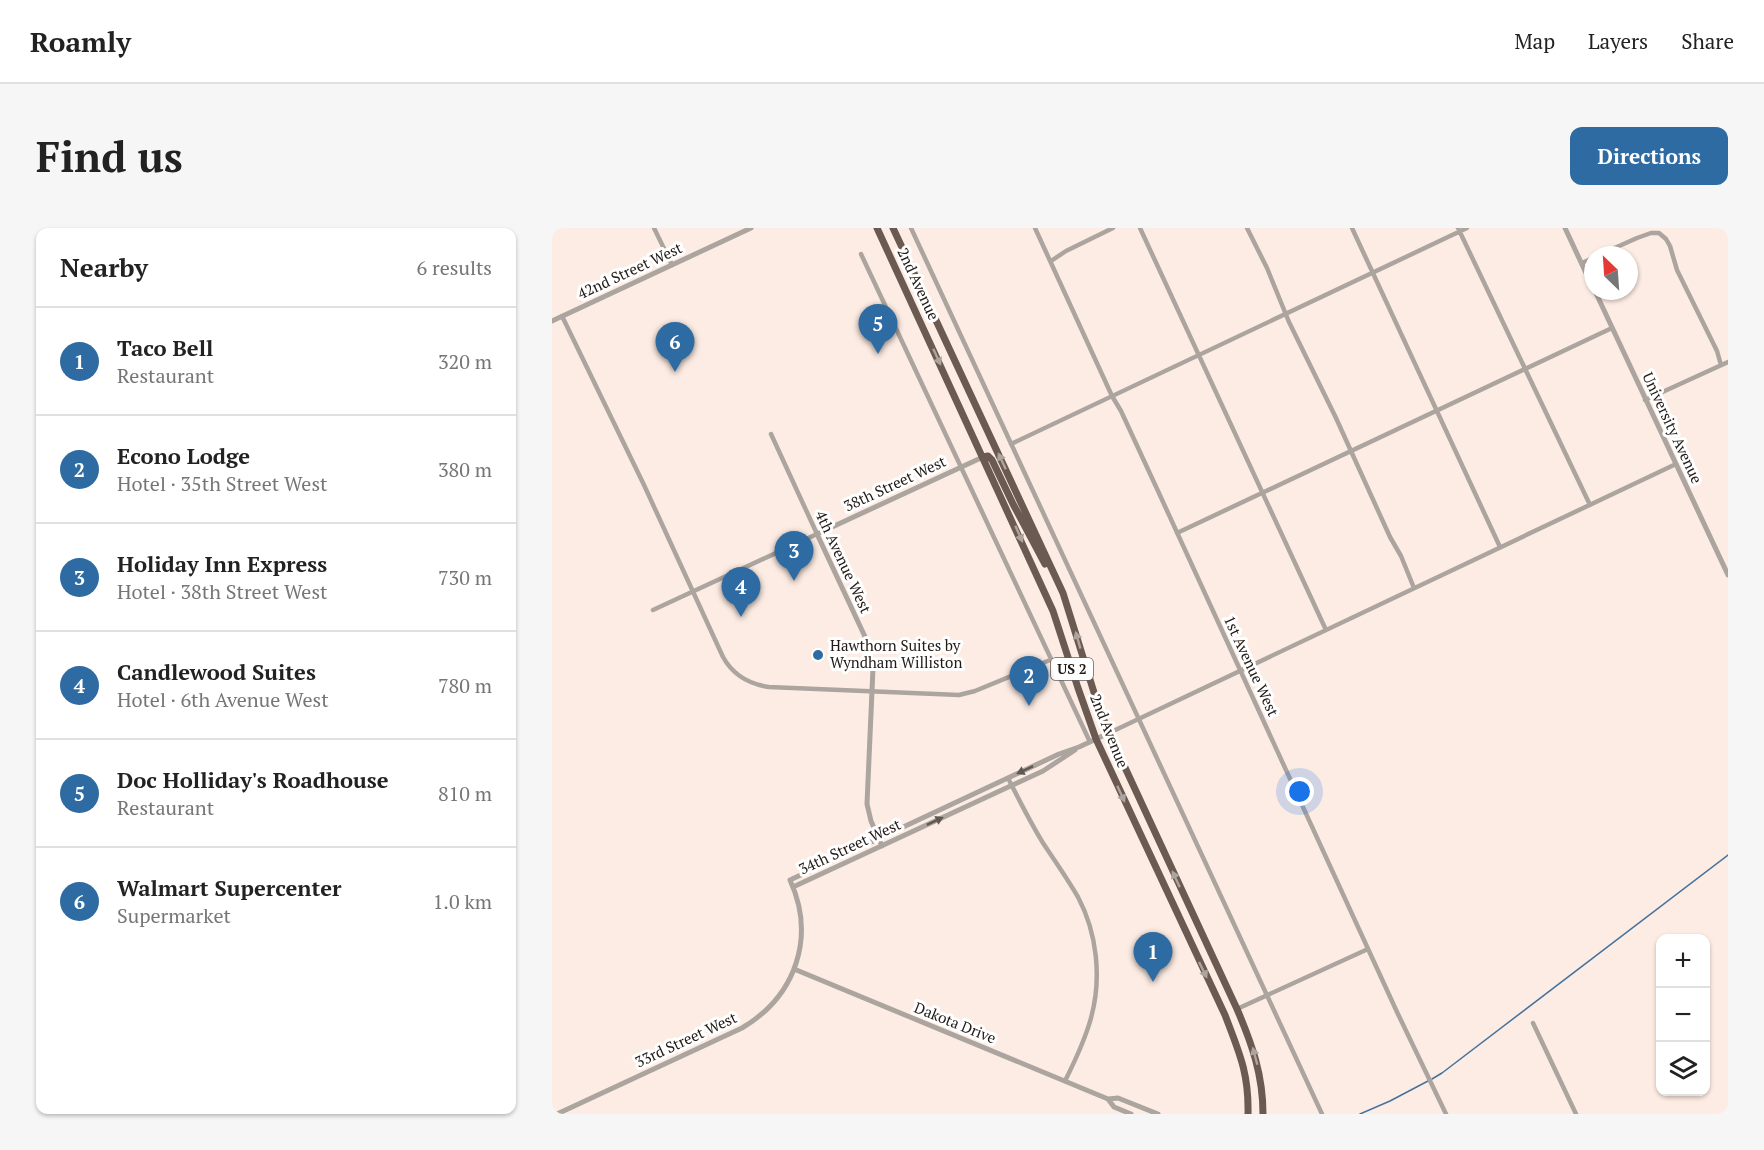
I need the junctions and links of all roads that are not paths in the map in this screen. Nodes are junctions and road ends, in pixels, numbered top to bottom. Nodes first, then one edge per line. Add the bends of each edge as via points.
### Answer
1 (654, 228) edge
2 (751, 228) edge
3 (877, 228) edge
4 (893, 228) edge
5 (898, 228) edge
6 (911, 228) edge
7 (1035, 228) edge
8 (1113, 228) edge
9 (1140, 228) edge
10 (1247, 228) edge
11 (1352, 228) edge
12 (1467, 228) edge
13 (1565, 228) edge
14 (1459, 230) edge
15 (1619, 246) edge
16 (861, 254) dead end
17 (1051, 261) junction
18 (1582, 263) joint
19 (672, 265) junction
20 (1584, 267) edge
21 (1374, 272) junction
22 (915, 275) junction
23 (1599, 300) edge
24 (1286, 314) junction
25 (562, 316) junction
26 (552, 321) edge
27 (1612, 328) junction
28 (1199, 356) junction
29 (1728, 362) edge
30 (1721, 365) junction
31 (1525, 369) junction
32 (1112, 396) junction
33 (1645, 400) junction
34 (1437, 411) junction
35 (771, 434) dead end
36 (1011, 444) junction
37 (1351, 451) junction
38 (983, 457) junction
39 (1676, 465) junction
40 (960, 467) junction
41 (1263, 493) junction
42 (1590, 505) junction
43 (1177, 533) junction
44 (817, 534) junction
45 (1500, 547) junction
46 (1728, 575) edge
47 (1414, 588) junction
48 (693, 591) junction
49 (653, 610) dead end
50 (1071, 617) junction
51 (1326, 630) junction
52 (1050, 660) junction
53 (1240, 672) junction
54 (871, 692) junction
55 (1139, 719) junction
56 (1109, 733) junction
57 (1093, 741) junction
58 (1079, 747) junction
59 (1008, 778) junction
60 (1012, 785) junction
61 (878, 838) junction
62 (882, 846) junction
63 (793, 887) junction
64 (1368, 949) junction
65 (794, 969) junction
66 (1267, 995) junction
67 (1237, 1009) junction
68 (1533, 1023) dead end
69 (1065, 1082) junction
70 (1263, 1093) junction
71 (1108, 1099) junction
72 (557, 1114) edge
73 (1131, 1114) edge
74 (1158, 1114) edge
75 (1248, 1114) edge
76 (1263, 1114) edge
77 (1268, 1114) edge
78 (1322, 1114) edge
79 (1446, 1114) edge
80 (1576, 1114) edge

1 - 19 street
2 - 19 street, 42nd Street West
3 -> 38 highway, 2nd Avenue / US 2
4 - 22 highway, 2nd Avenue / US 2
5 - 22 highway
6 - 36 street
7 - 17 street, 1st Avenue West
8 - 17 street
9 - 28 street
10 - 24 street
11 - 21 street
12 - 14 street
13 - 18 street, University Avenue
14 - 21 street
14 - 31 street
15 - 30 street via 1655,233 1666,239
16 - 40 street
17 - 32 street, 1st Avenue West
18 - 20 street, University Avenue
19 - 25 street, 42nd Street West
21 - 24 street
21 - 34 street
50 -> 22 highway, 2nd Avenue / US 2
23 - 27 street, University Avenue
24 - 28 street
24 - 37 street
25 - 26 street, 42nd Street West
25 - 48 street
27 - 31 street
27 - 33 street, University Avenue
28 - 32 street
28 - 41 street
29 - 30 street
30 - 33 street
31 - 34 street
31 - 42 street
32 - 36 street
32 - 43 street, 1st Avenue West
33 - 39 street, University Avenue
34 - 37 street
34 - 45 street
35 - 44 street, 4th Avenue West
36 - 55 street
37 - 41 street
37 - 47 street
38 - 40 street, 38th Street West
38 - 50 highway via 992,460
38 -> 57 highway, 2nd Avenue / US 2 via 1053,611
39 - 42 street, 34th Street West
39 - 46 street, University Avenue
40 - 44 street, 38th Street West
40 - 52 street
41 - 43 street
41 - 51 street
42 - 45 street, 34th Street West
43 - 53 street, 1st Avenue West
44 - 48 street, 38th Street West
44 - 54 street, 4th Avenue West via 869,646
45 - 47 street, 34th Street West
47 - 51 street, 34th Street West
48 - 49 street, 38th Street West
48 - 54 street via 725,660 742,678 769,687
56 -> 50 highway, 2nd Avenue / US 2
51 - 53 street, 34th Street West
52 - 54 street via 965,695
52 - 57 street
53 - 55 street, 34th Street West
53 - 64 street, 1st Avenue West
54 - 61 street, 4th Avenue West via 867,804
55 - 56 street, 34th Street West
55 - 66 street
56 - 57 street, 34th Street West
67 -> 56 highway, 2nd Avenue / US 2
57 - 58 street, 34th Street West
57 -> 75 highway, 2nd Avenue / US 2 via 1225,1015 1246,1076
58 -> 59 street, 34th Street West
58 - 60 street, 34th Street West via 1054,765
59 - 60 street
59 - 61 street, 34th Street West
62 -> 60 street, 34th Street West
60 - 69 street via 1078,897 1094,942 1094,1007
61 - 62 street, 4th Avenue West
61 - 63 street, 34th Street West via 790,880
62 - 63 street, 34th Street West
63 - 65 street, 33rd Street West via 802,926
64 - 66 street
64 - 79 street, 1st Avenue West
65 - 69 street, Dakota Drive
65 - 72 street, 33rd Street West via 776,1000 749,1024
66 - 67 street
66 - 78 street
70 -> 67 highway, 2nd Avenue / US 2 via 1255,1054
68 - 80 street
69 - 71 street, Dakota Drive
70 - 76 highway, 2nd Avenue / US 2
70 - 77 highway
71 - 73 street, Dakota Drive via 1114,1107
71 - 74 street, Dakota Drive via 1118,1098

